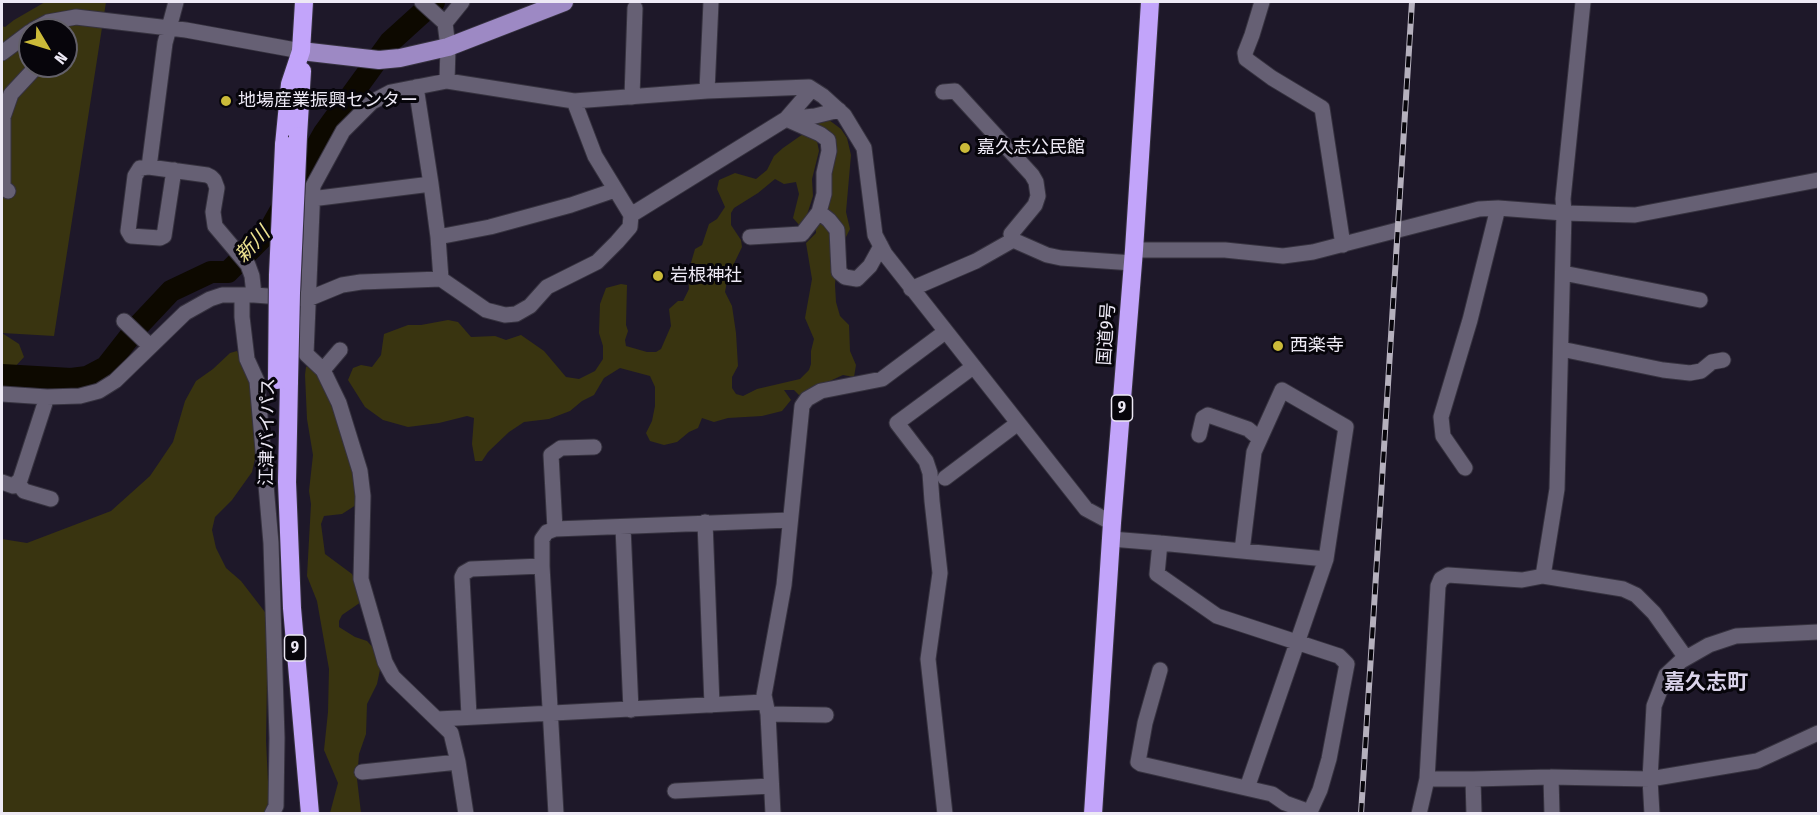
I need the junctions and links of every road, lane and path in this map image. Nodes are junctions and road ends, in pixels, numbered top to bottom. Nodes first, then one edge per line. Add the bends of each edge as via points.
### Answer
1 (177, 2) edge
2 (304, 2) edge
3 (423, 2) edge
4 (462, 2) edge
5 (564, 2) edge
6 (711, 2) edge
7 (1150, 2) edge
8 (1262, 2) edge
9 (1583, 2) edge
10 (634, 8) dead end
11 (73, 18) edge
12 (442, 20) junction
13 (169, 28) junction
14 (18, 41) edge
15 (448, 47) junction
16 (301, 51) junction
17 (2, 53) edge
18 (26, 78) edge
19 (447, 81) junction
20 (416, 87) junction
21 (812, 89) junction
22 (707, 91) junction
23 (943, 92) dead end
24 (632, 97) junction
25 (574, 101) junction
26 (839, 110) junction
27 (786, 119) junction
28 (149, 166) junction
29 (174, 170) junction
30 (1818, 180) edge
31 (431, 184) junction
32 (615, 190) junction
33 (8, 191) dead end
34 (311, 199) junction
35 (1498, 208) junction
36 (819, 212) junction
37 (1564, 213) junction
38 (631, 215) junction
39 (438, 237) junction
40 (750, 237) dead end
41 (1013, 240) junction
42 (1343, 245) junction
43 (881, 246) junction
44 (1134, 257) junction
45 (1563, 273) junction
46 (441, 279) junction
47 (911, 289) junction
48 (248, 296) junction
49 (308, 299) junction
50 (1700, 300) dead end
51 (127, 323) dead end
52 (945, 332) junction
53 (146, 342) junction
54 (1561, 349) junction
55 (340, 350) dead end
56 (1723, 360) dead end
57 (973, 367) junction
58 (322, 370) junction
59 (2, 394) edge
60 (47, 397) junction
61 (1018, 423) junction
62 (1199, 435) dead end
63 (1260, 439) junction
64 (594, 447) dead end
65 (1465, 468) dead end
66 (945, 478) dead end
67 (2, 482) edge
68 (18, 483) junction
69 (51, 499) dead end
70 (790, 520) junction
71 (705, 522) junction
72 (622, 527) junction
73 (555, 529) junction
74 (1112, 531) junction
75 (1160, 543) junction
76 (1242, 551) junction
77 (1326, 559) junction
78 (542, 566) junction
79 (1543, 576) junction
80 (1818, 632) edge
81 (1297, 642) junction
82 (1686, 658) junction
83 (1160, 670) dead end
84 (712, 705) junction
85 (766, 708) junction
86 (631, 710) junction
87 (551, 713) junction
88 (826, 715) dead end
89 (469, 716) junction
90 (438, 719) junction
91 (1818, 733) edge
92 (458, 762) junction
93 (362, 772) dead end
94 (1551, 777) junction
95 (1427, 779) junction
96 (1473, 779) junction
97 (1650, 779) junction
98 (771, 786) junction
99 (1247, 788) junction
100 (675, 791) dead end
101 (272, 813) edge
102 (310, 813) edge
103 (466, 813) edge
104 (556, 813) edge
105 (773, 813) edge
106 (945, 813) edge
107 (1093, 813) edge
108 (1310, 813) edge
109 (1419, 813) edge
110 (1474, 813) edge
111 (1551, 813) edge
112 (1652, 813) edge

1 - 13 street
2 - 16 highway, 江津バイパス
3 - 12 street
4 - 12 street
5 - 15 main road
6 - 22 street
7 - 44 highway, 国道9号 / 9
8 - 42 street via 1246,59 1322,108
9 - 37 street
10 - 24 street
11 - 13 street
12 - 15 street
13 - 16 street
13 - 28 street
14 - 17 street
15 - 16 main road via 400,58
15 - 19 street
16 - 102 highway, 江津バイパス / 9, bridge via 303,81 291,141 291,293 283,381 292,608
18 - 33 street via 11,94 3,117 3,187
19 - 20 street
19 - 25 street
20 - 31 street
20 - 34 street via 391,92 372,102 354,119 319,173
21 - 22 street
21 - 26 street
21 - 27 street
22 - 24 street
23 - 41 street via 955,91 1036,182 1035,205 1011,234
24 - 25 street
25 - 32 street via 595,156
26 - 27 street
26 - 43 street via 864,148 875,235
27 - 36 street via 828,141
27 - 38 street
28 - 29 street
28 - 29 street via 140,168 135,176 128,231 131,236 164,236
29 - 48 street via 214,180 215,226 248,265 252,276
30 - 37 street via 1635,215
31 - 34 street
31 - 39 street
32 - 38 street
32 - 39 street via 490,227
34 - 49 street
35 - 37 street
35 - 42 street via 1479,209
35 - 65 street via 1441,417 1443,436
36 - 40 street via 802,234
36 - 43 street via 837,230 839,272 845,277 857,279
37 - 45 street
38 - 46 street via 630,227 597,262 547,287 530,306 516,314 486,310
39 - 46 street
41 - 44 street via 1061,258
41 - 47 street
42 - 44 street via 1282,256 1225,250
43 - 47 street
44 - 74 highway, 国道9号 / 9
45 - 50 street
45 - 54 street
46 - 49 street via 361,282
47 - 52 street
48 - 49 street
48 - 53 street via 222,296 198,304
48 - 101 street via 247,359 257,381 271,543 277,738 276,806
49 - 58 street via 306,354
51 - 53 street
52 - 57 street
52 - 70 street via 882,379 821,391 804,403
53 - 60 street via 115,381 99,391
54 - 56 street via 1690,373
54 - 79 street via 1557,489
55 - 58 street
57 - 61 street
57 - 106 street via 897,423 930,473 940,573 928,659
58 - 90 street via 339,403 360,471 361,579 385,662 393,677
59 - 60 street
60 - 68 street
61 - 66 street
61 - 74 street via 1086,509
62 - 63 street via 1203,418 1208,415 1248,429
63 - 76 street via 1254,452
63 - 77 street via 1282,390 1346,427
64 - 73 street via 561,448 551,455
67 - 68 street via 11,486
68 - 69 street via 24,491
70 - 71 street
70 - 85 street via 784,585 764,695
71 - 72 street
71 - 84 street
72 - 73 street
72 - 86 street
73 - 78 street via 542,539
74 - 75 street
74 - 107 highway, 国道9号 / 9
75 - 76 street
75 - 81 street via 1157,574 1217,616
76 - 77 street
77 - 81 street
78 - 87 street
78 - 89 street via 471,569 464,573
79 - 82 street via 1623,589 1636,595
79 - 95 street via 1522,580 1448,575 1441,579
80 - 82 street via 1737,636
81 - 99 street
81 - 108 street via 1339,656 1347,664 1329,759
82 - 97 street via 1666,675 1654,705
83 - 99 street via 1138,762
84 - 85 street
84 - 86 street
85 - 88 street
85 - 98 street
86 - 87 street
87 - 89 street
87 - 104 street
89 - 90 street
90 - 92 street via 451,733
91 - 97 street via 1757,761
92 - 93 street
92 - 103 street
94 - 96 street
94 - 97 street
94 - 111 street
95 - 96 street
95 - 109 street
96 - 110 street
97 - 112 street
98 - 100 street
98 - 105 street
99 - 108 street via 1272,794

